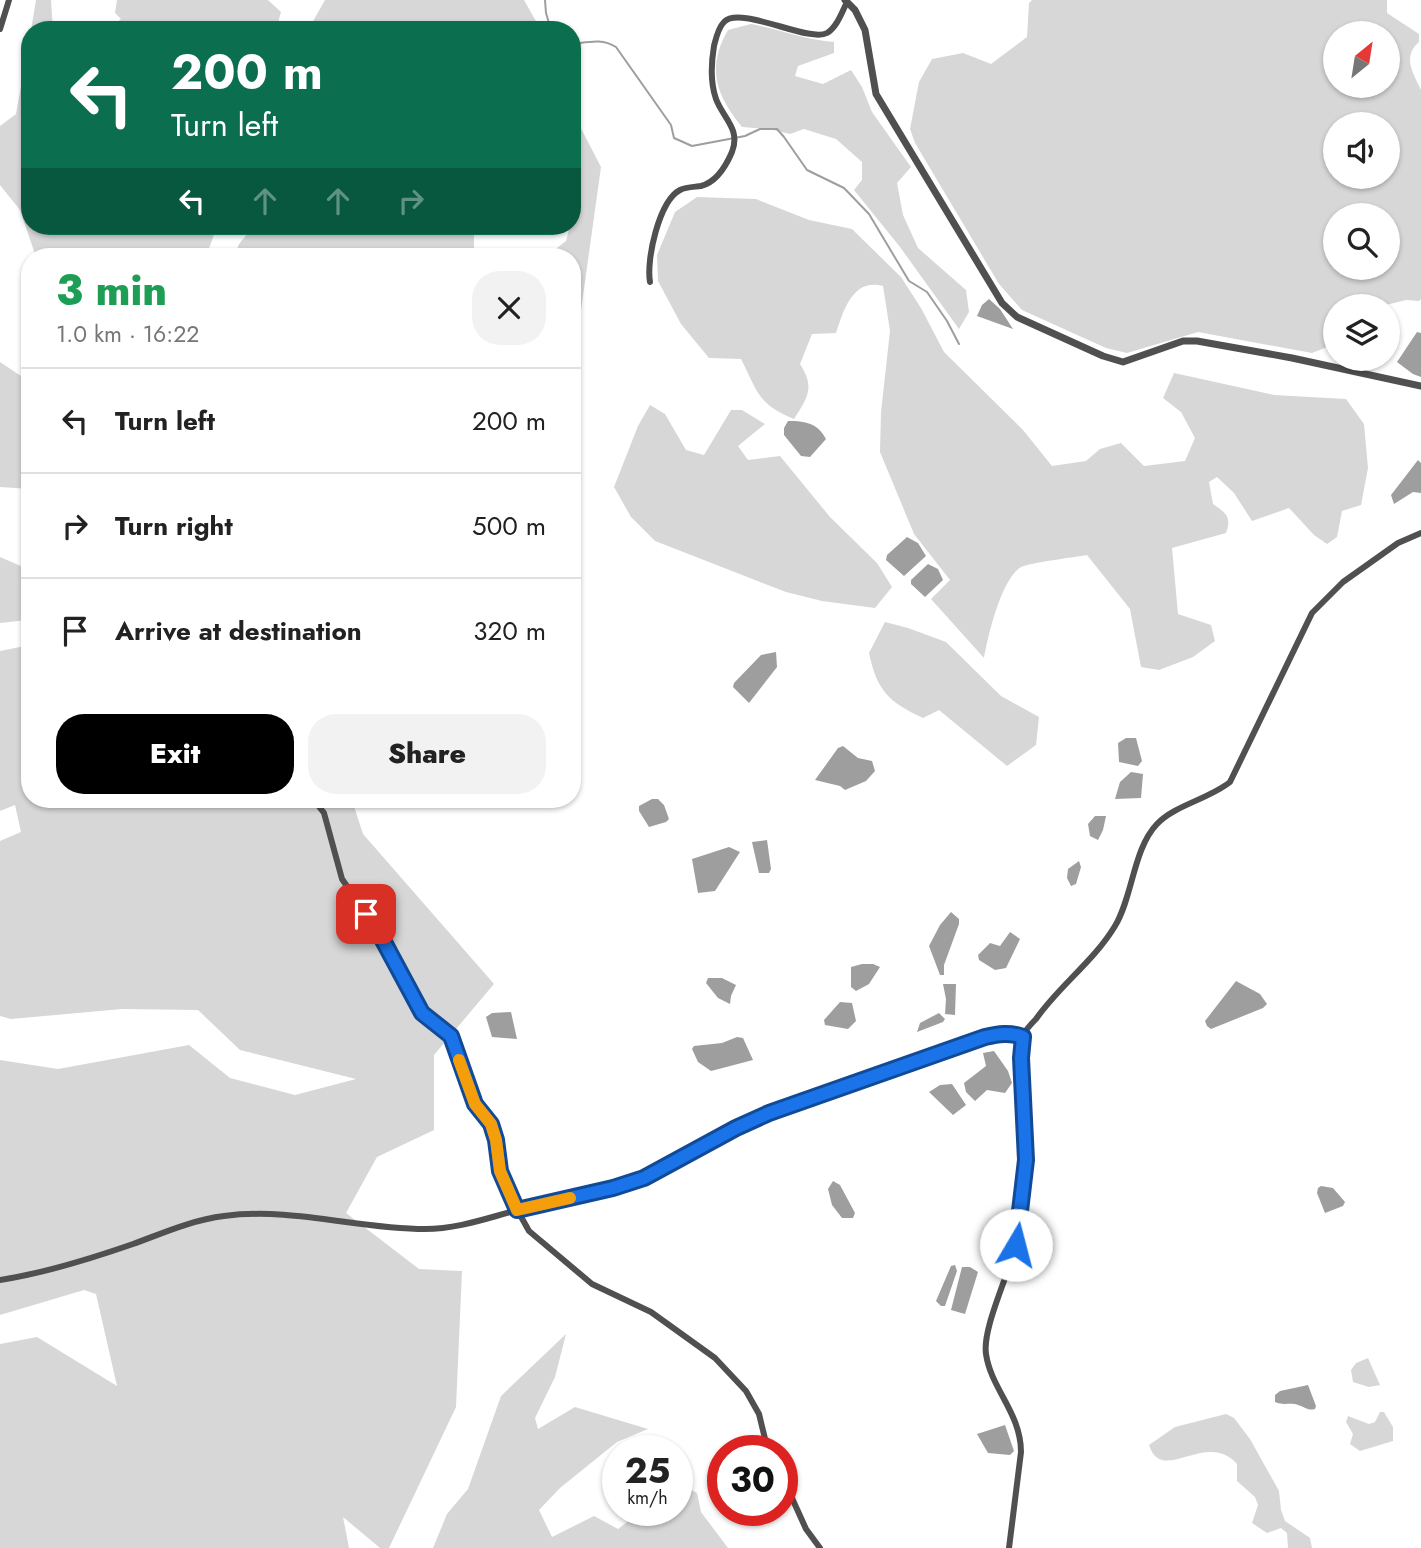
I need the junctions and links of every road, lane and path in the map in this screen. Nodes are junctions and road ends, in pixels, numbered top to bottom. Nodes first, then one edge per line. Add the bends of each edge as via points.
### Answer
1 (9, 0) edge
2 (846, 1) edge
3 (0, 29) edge
4 (650, 282) dead end
5 (1421, 386) edge
6 (1421, 533) edge
7 (320, 808) edge
8 (1023, 1037) junction
9 (517, 1210) junction
10 (0, 1280) edge
11 (764, 1435) edge
12 (798, 1511) edge
13 (820, 1548) edge
14 (1009, 1548) edge

1 - 3 street
2 - 4 street via 824,35 745,19 723,22 711,71 717,102 734,130 732,152 717,178 681,189 669,199 651,249
2 - 5 street via 865,30 876,94 1002,303 1017,317 1124,362 1183,341 1197,341
6 - 8 street via 1398,543 1343,582 1312,612 1230,782 1157,824 1143,846 1115,926
7 - 9 street via 342,879 378,931 422,1013 451,1036 475,1104 491,1124 500,1171
8 - 9 street via 985,1037 769,1113 644,1178
8 - 14 street via 1026,1160 1020,1213 1016,1245 985,1352 1021,1437
9 - 10 street via 461,1227 424,1229 309,1216 225,1216
9 - 11 street via 529,1231 573,1271 684,1333 731,1372 759,1414
12 - 13 street

